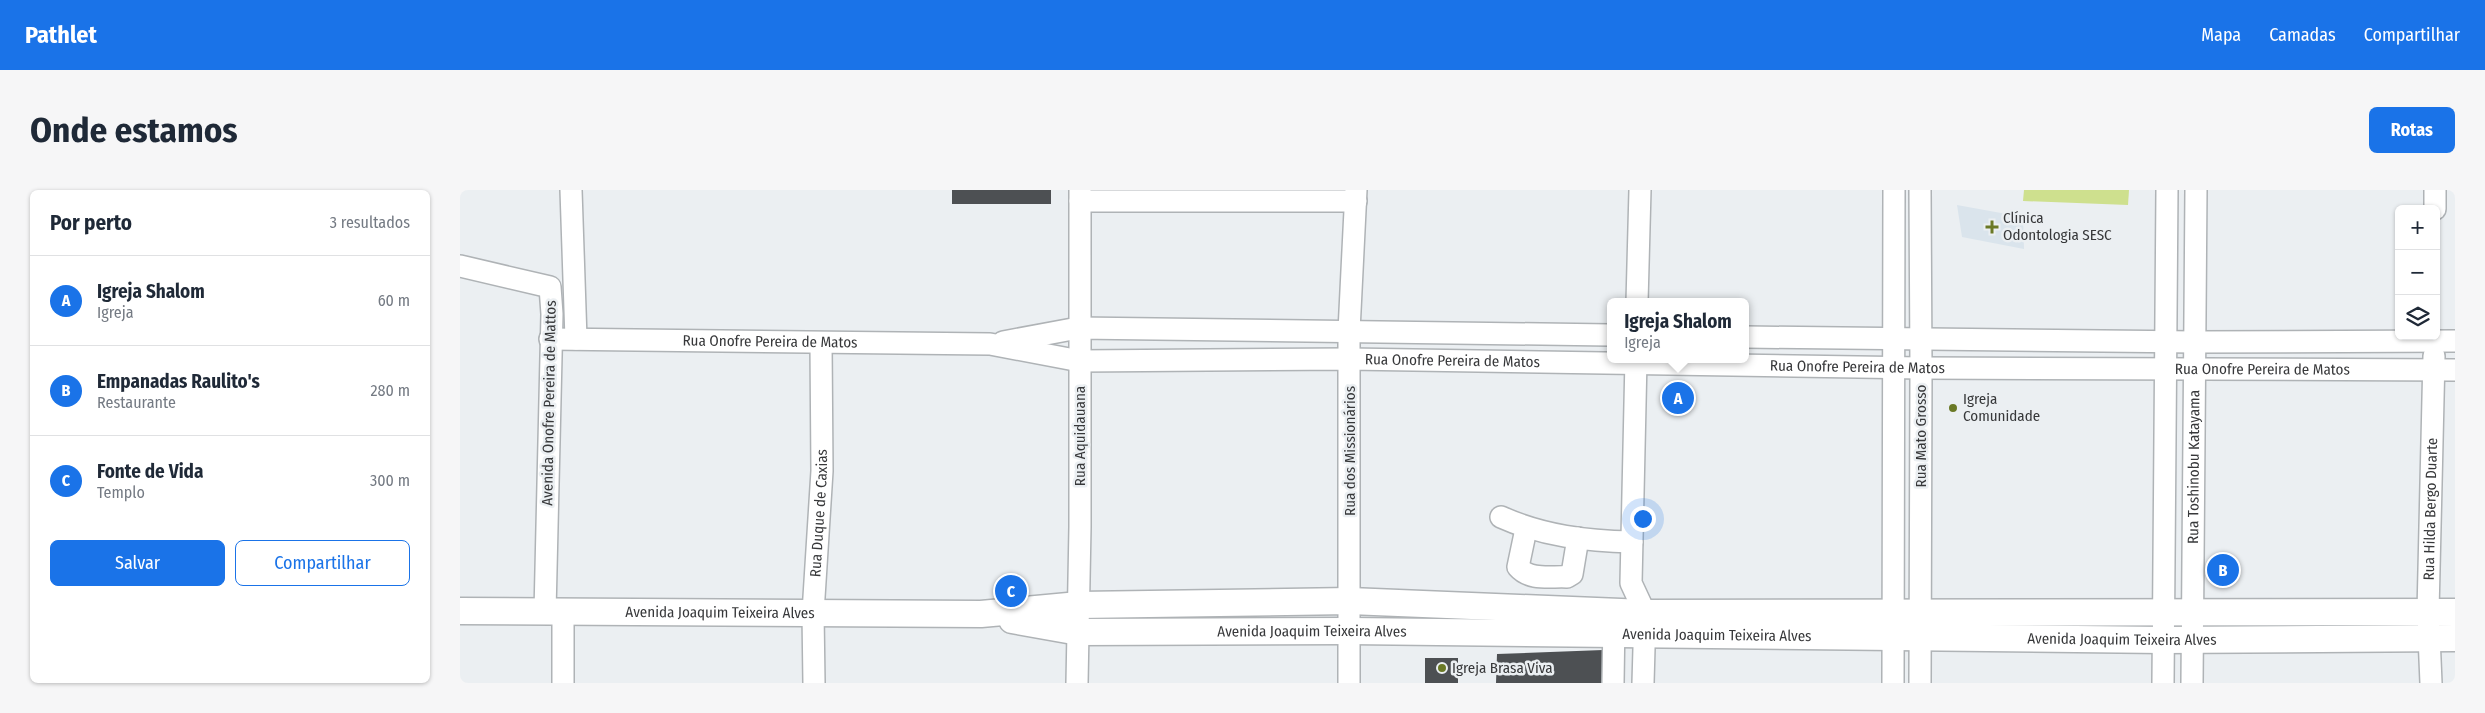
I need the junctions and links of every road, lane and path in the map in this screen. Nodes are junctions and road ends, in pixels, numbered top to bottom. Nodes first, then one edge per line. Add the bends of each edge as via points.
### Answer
1 (571, 190) edge
2 (1640, 190) edge
3 (1894, 190) edge
4 (1920, 190) edge
5 (2167, 190) edge
6 (2196, 190) edge
7 (2435, 190) edge
8 (1080, 195) edge
9 (1356, 196) edge
10 (2435, 205) edge
11 (460, 266) edge
12 (1638, 298) edge
13 (1078, 328) junction
14 (1350, 331) junction
15 (1607, 335) edge
16 (1749, 337) edge
17 (550, 339) junction
18 (576, 339) junction
19 (2395, 339) edge
20 (2440, 339) edge
21 (1894, 340) junction
22 (1920, 340) junction
23 (2434, 340) edge
24 (2094, 341) junction
25 (2166, 341) junction
26 (2455, 341) edge
27 (2196, 342) junction
28 (822, 344) junction
29 (990, 344) junction
30 (1350, 359) junction
31 (1080, 361) junction
32 (1607, 361) edge
33 (1636, 363) edge
34 (1722, 363) edge
35 (1894, 367) junction
36 (1922, 368) junction
37 (2094, 369) junction
38 (2196, 369) junction
39 (2165, 370) junction
40 (2445, 370) edge
41 (1501, 517) dead end
42 (1526, 529) junction
43 (1578, 538) junction
44 (1632, 542) junction
45 (1631, 583) junction
46 (1350, 601) junction
47 (1079, 605) junction
48 (460, 611) edge
49 (1894, 612) junction
50 (1921, 612) junction
51 (2428, 612) junction
52 (2455, 612) edge
53 (554, 613) junction
54 (813, 613) junction
55 (2193, 613) junction
56 (981, 614) junction
57 (2164, 614) junction
58 (1614, 623) junction
59 (1645, 624) junction
60 (1079, 632) junction
61 (1350, 632) junction
62 (1894, 638) junction
63 (1920, 638) junction
64 (2442, 639) edge
65 (2163, 640) junction
66 (2192, 640) junction
67 (563, 683) edge
68 (814, 683) edge
69 (1077, 683) edge
70 (1349, 683) edge
71 (1613, 683) edge
72 (1643, 683) edge
73 (1893, 683) edge
74 (1920, 683) edge
75 (2163, 683) edge
76 (2192, 683) edge
77 (2431, 683) edge

1 - 18 street
2 - 12 street
3 - 21 street, Rua Mato Grosso
4 - 22 street, Rua Mato Grosso
5 - 25 street, Rua Toshinobu Katayama
6 - 27 street, Rua Toshinobu Katayama
7 - 10 street
8 - 9 street
8 - 13 street, Rua Aquidauana
9 - 14 street, Rua dos Missionários
11 - 17 street, Avenida Onofre Pereira de Mattos via 550,288
13 - 14 street, Rua Onofre Pereira de Matos
13 - 29 street, Rua Onofre Pereira de Matos
13 - 31 street, Rua Aquidauana
14 - 15 street, Rua Onofre Pereira de Matos
14 - 30 street, Rua dos Missionários
16 - 21 street, Rua Onofre Pereira de Matos
17 - 18 street, Rua Onofre Pereira de Matos
17 - 53 street, Avenida Onofre Pereira de Mattos
18 - 28 street, Rua Onofre Pereira de Matos
19 - 27 street, Rua Onofre Pereira de Matos
20 - 26 street, Rua Onofre Pereira de Matos
21 - 22 street, Rua Onofre Pereira de Matos
21 - 35 street, Rua Mato Grosso
22 - 24 street, Rua Onofre Pereira de Matos
22 - 36 street, Rua Mato Grosso
23 - 40 street, Rua Hilda Bergo Duarte
24 - 25 street, Rua Onofre Pereira de Matos
24 - 37 street
25 - 27 street, Rua Onofre Pereira de Matos
25 - 39 street, Rua Toshinobu Katayama
27 - 38 street, Rua Toshinobu Katayama
28 - 29 street, Rua Onofre Pereira de Matos
28 - 54 street, Rua Duque de Caxias via 822,471
29 - 31 street, Rua Onofre Pereira de Matos
30 - 31 street, Rua Onofre Pereira de Matos
30 - 32 street, Rua Onofre Pereira de Matos
30 - 46 street, Rua dos Missionários
31 - 47 street, Rua Aquidauana
33 - 44 street
34 - 35 street, Rua Onofre Pereira de Matos
35 - 36 street, Rua Onofre Pereira de Matos
35 - 49 street, Rua Mato Grosso
36 - 37 street, Rua Onofre Pereira de Matos
36 - 50 street, Rua Mato Grosso
37 - 39 street, Rua Onofre Pereira de Matos
38 - 39 street, Rua Onofre Pereira de Matos
38 - 40 street, Rua Onofre Pereira de Matos
38 - 55 street, Rua Toshinobu Katayama
39 - 57 street, Rua Toshinobu Katayama
40 - 51 street, Rua Hilda Bergo Duarte
41 - 42 street
42 - 43 street
42 - 43 street via 1518,567 1532,576 1567,577 1572,574
43 - 44 street
44 - 45 street
45 - 58 street
45 - 59 street
46 - 47 main road, Avenida Joaquim Teixeira Alves
46 - 58 main road, Avenida Joaquim Teixeira Alves
46 - 61 street, Rua dos Missionários
47 - 56 main road, Avenida Joaquim Teixeira Alves
47 - 60 street, Rua Aquidauana
48 - 53 main road, Avenida Joaquim Teixeira Alves
49 - 50 main road, Avenida Joaquim Teixeira Alves
49 - 59 main road, Avenida Joaquim Teixeira Alves
49 - 62 street, Rua Mato Grosso
50 - 57 main road, Avenida Joaquim Teixeira Alves
50 - 63 street, Rua Mato Grosso
51 - 52 main road, Avenida Joaquim Teixeira Alves
51 - 55 main road, Avenida Joaquim Teixeira Alves
51 - 64 street, Rua Hilda Bergo Duarte
53 - 54 main road, Avenida Joaquim Teixeira Alves
53 - 67 street, Avenida Onofre Pereira de Mattos
54 - 56 main road, Avenida Joaquim Teixeira Alves
54 - 68 street, Rua Duque de Caxias
55 - 57 main road, Avenida Joaquim Teixeira Alves
55 - 66 street, Rua Toshinobu Katayama
56 - 60 main road, Avenida Joaquim Teixeira Alves
57 - 65 street, Rua Toshinobu Katayama
58 - 59 main road, Avenida Joaquim Teixeira Alves
58 - 61 main road, Avenida Joaquim Teixeira Alves
58 - 71 street
59 - 62 main road, Avenida Joaquim Teixeira Alves
59 - 72 street
60 - 61 main road, Avenida Joaquim Teixeira Alves
60 - 69 street, Rua Aquidauana
61 - 70 street, Rua dos Missionários
62 - 63 main road, Avenida Joaquim Teixeira Alves
62 - 73 street, Rua Mato Grosso
63 - 65 main road, Avenida Joaquim Teixeira Alves
63 - 74 street, Rua Mato Grosso
64 - 66 main road, Avenida Joaquim Teixeira Alves
64 - 77 street, Rua Hilda Bergo Duarte
65 - 66 main road, Avenida Joaquim Teixeira Alves
65 - 75 street, Rua Toshinobu Katayama
66 - 76 street, Rua Toshinobu Katayama

